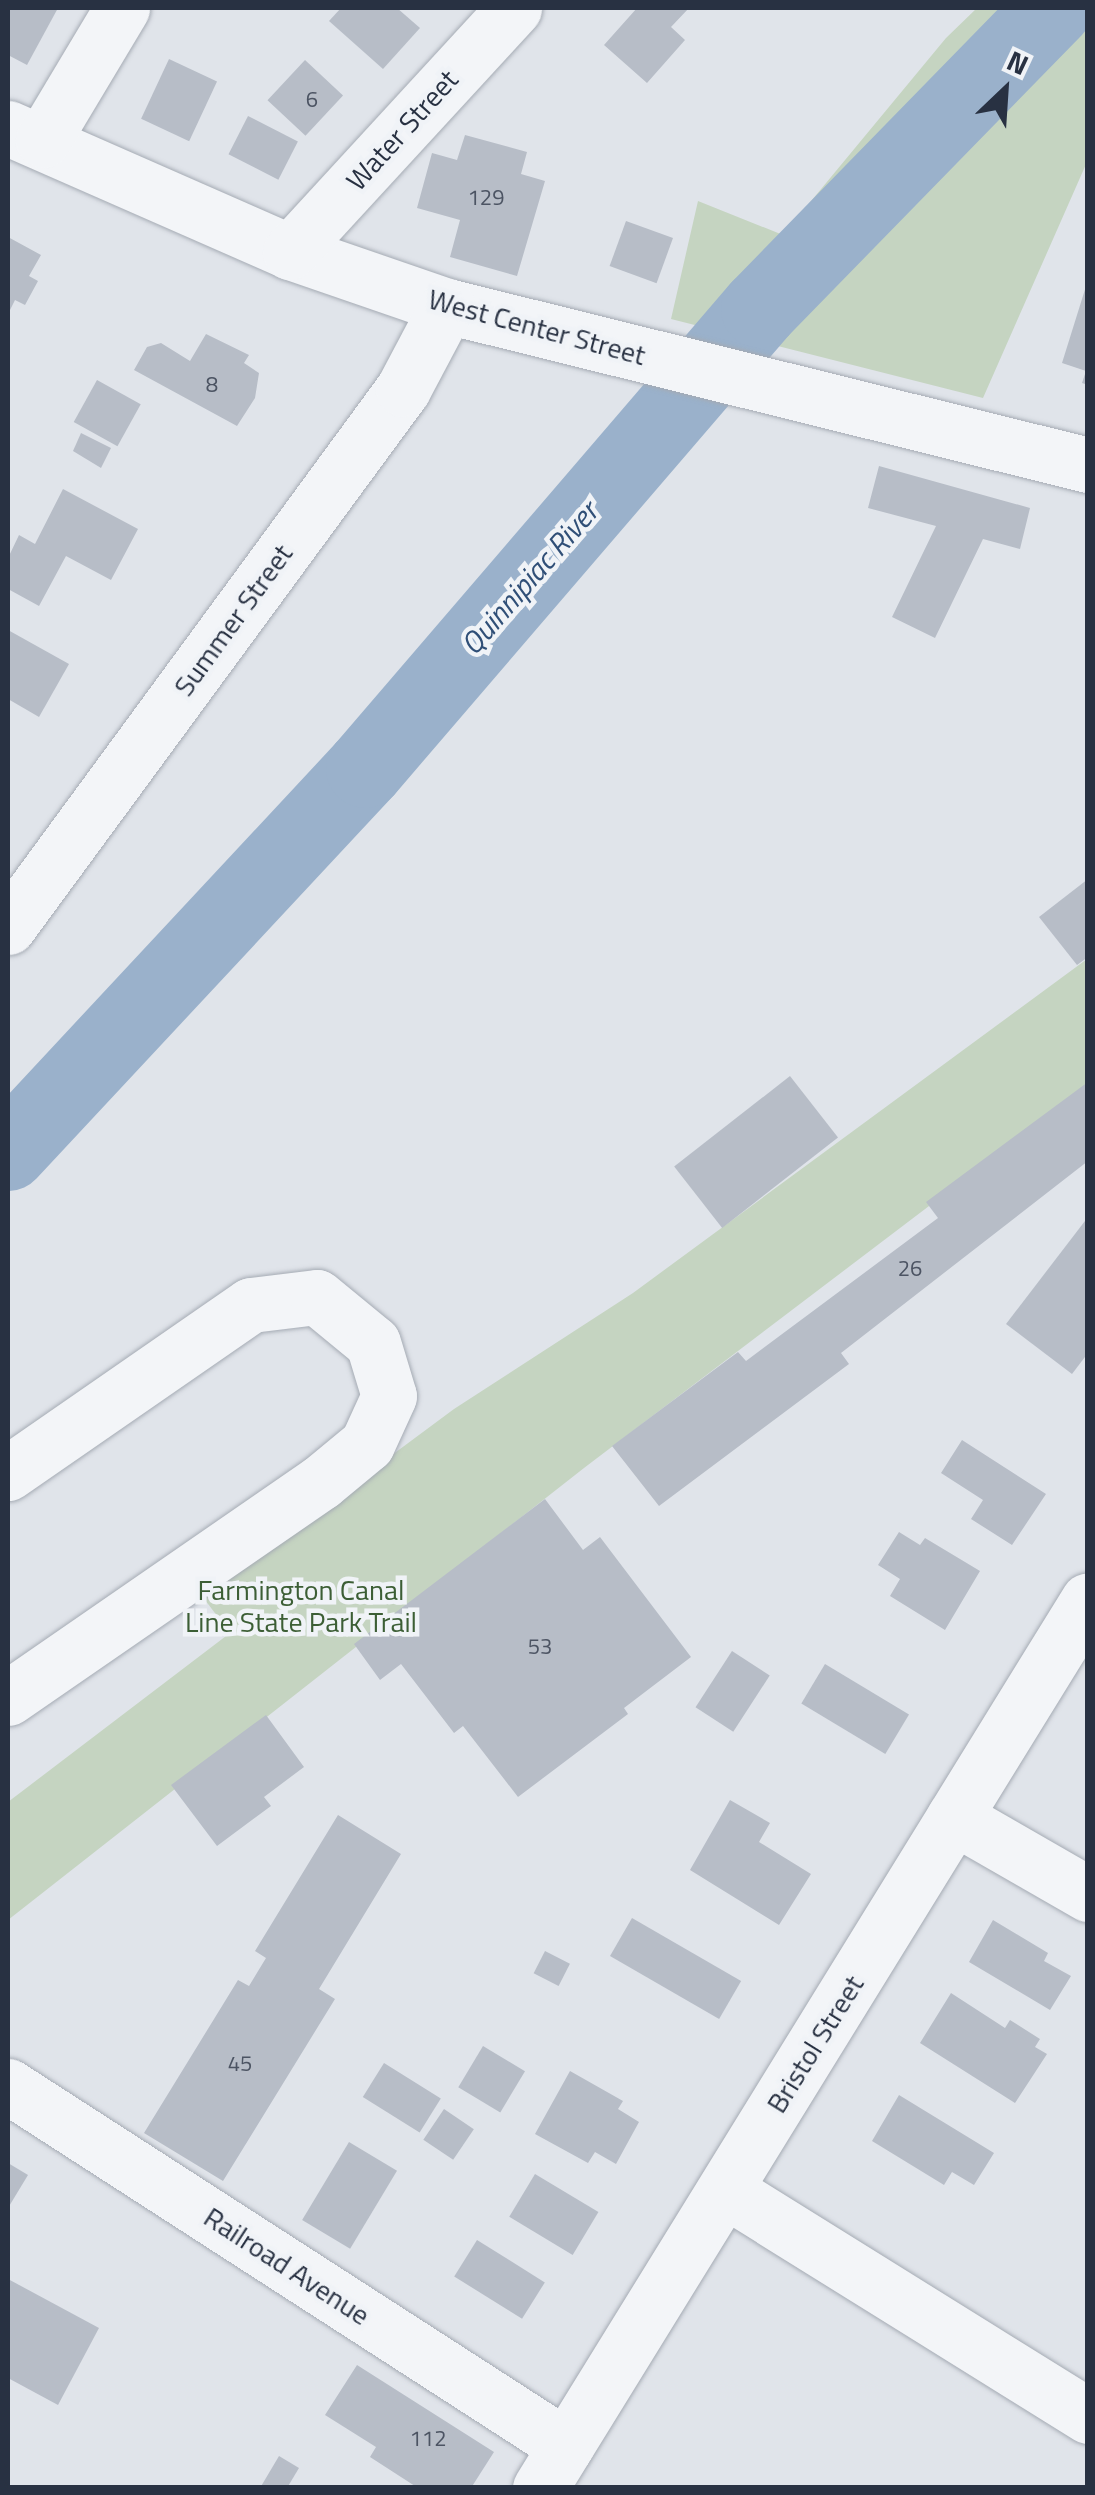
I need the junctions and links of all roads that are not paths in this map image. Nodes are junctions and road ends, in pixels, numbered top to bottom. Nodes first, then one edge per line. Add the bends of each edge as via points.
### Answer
1 (122, 8) edge
2 (514, 8) edge
3 (25, 134) edge
4 (290, 252) junction
5 (447, 306) junction
6 (1088, 465) edge
7 (8, 927) edge
8 (8, 1473) edge
9 (1088, 1600) edge
10 (8, 1698) edge
11 (954, 1817) junction
12 (1088, 1894) edge
13 (8, 2086) edge
14 (725, 2190) junction
15 (1088, 2416) edge
16 (553, 2466) edge

1 - 3 street
2 - 4 street, Water Street
3 - 4 street, West Center Street
4 - 5 street, West Center Street
5 - 6 street, West Center Street
5 - 7 street, Summer Street via 403,390
8 - 10 street via 251,1304 317,1297 373,1343 389,1396 367,1444 321,1482
9 - 11 street, Bristol Street
11 - 12 street
11 - 14 street, Bristol Street
13 - 16 street, Railroad Avenue
14 - 15 street
14 - 16 street, Bristol Street

